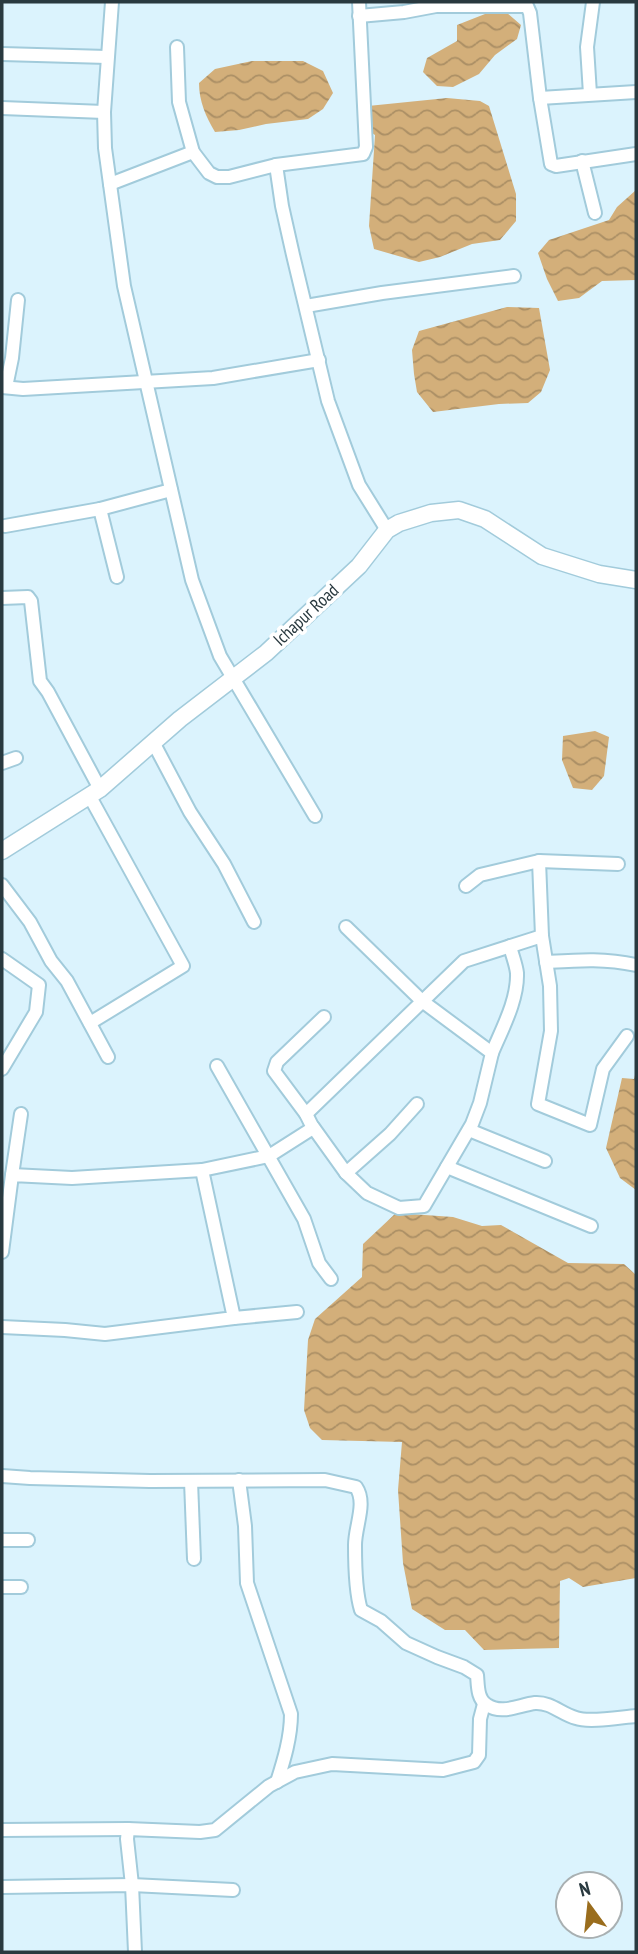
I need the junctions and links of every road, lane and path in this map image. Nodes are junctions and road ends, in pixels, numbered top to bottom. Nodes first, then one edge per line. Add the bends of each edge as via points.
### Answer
1 (112, 2) edge
2 (359, 2) edge
3 (593, 2) edge
4 (359, 16) junction
5 (177, 47) dead end
6 (2, 54) edge
7 (107, 57) junction
8 (636, 92) edge
9 (590, 94) junction
10 (540, 98) junction
11 (2, 108) edge
12 (104, 112) junction
13 (193, 152) junction
14 (636, 154) edge
15 (582, 161) junction
16 (276, 165) junction
17 (110, 184) junction
18 (595, 214) dead end
19 (514, 276) dead end
20 (18, 300) dead end
21 (306, 306) junction
22 (319, 360) junction
23 (146, 382) junction
24 (4, 387) edge
25 (171, 490) junction
26 (100, 509) junction
27 (5, 526) dead end
28 (387, 530) junction
29 (117, 578) dead end
30 (636, 580) edge
31 (2, 598) edge
32 (234, 677) junction
33 (153, 742) junction
34 (16, 758) dead end
35 (2, 763) edge
36 (94, 792) junction
37 (315, 816) dead end
38 (2, 850) edge
39 (538, 861) junction
40 (618, 864) dead end
41 (2, 885) edge
42 (466, 886) dead end
43 (254, 922) dead end
44 (346, 926) dead end
45 (542, 936) junction
46 (510, 946) junction
47 (2, 959) edge
48 (546, 962) junction
49 (636, 965) edge
50 (422, 1001) junction
51 (324, 1017) dead end
52 (90, 1023) junction
53 (627, 1036) dead end
54 (492, 1053) junction
55 (108, 1057) dead end
56 (217, 1066) dead end
57 (2, 1069) edge
58 (417, 1104) dead end
59 (21, 1114) dead end
60 (306, 1114) junction
61 (313, 1127) junction
62 (469, 1130) junction
63 (269, 1156) junction
64 (545, 1161) dead end
65 (447, 1167) junction
66 (202, 1170) junction
67 (346, 1173) junction
68 (12, 1175) junction
69 (591, 1226) dead end
70 (2, 1251) edge
71 (331, 1279) dead end
72 (297, 1312) dead end
73 (234, 1318) junction
74 (2, 1327) edge
75 (2, 1475) edge
76 (191, 1480) junction
77 (239, 1480) junction
78 (2, 1540) edge
79 (28, 1540) dead end
80 (194, 1559) dead end
81 (2, 1587) edge
82 (20, 1587) dead end
83 (484, 1704) junction
84 (636, 1716) edge
85 (277, 1782) junction
86 (128, 1829) junction
87 (2, 1830) edge
88 (132, 1885) junction
89 (2, 1887) edge
90 (233, 1890) dead end
91 (135, 1952) edge

1 - 7 street
2 - 4 street
3 - 9 street via 587,47
4 - 10 street via 436,6 527,6
4 - 16 street via 365,152
5 - 13 street via 179,102
6 - 7 street
7 - 12 street
8 - 9 street
9 - 10 street
10 - 15 street via 551,164
11 - 12 street
12 - 17 street
13 - 16 street via 217,177
13 - 17 street
14 - 15 street
15 - 18 street
16 - 21 street
17 - 23 street via 124,286
19 - 21 street
20 - 24 street
21 - 22 street
22 - 23 street via 213,378
22 - 28 street via 328,401 359,485
23 - 24 street
23 - 25 street
25 - 26 street
25 - 32 street via 192,580 220,656
26 - 27 street
26 - 29 street
28 - 30 street, Ichapur Road via 415,517 459,510 485,519 542,555 599,574
28 - 32 street, Ichapur Road via 359,566
31 - 36 street via 28,597 32,601 40,681
32 - 33 street, Ichapur Road
32 - 37 street
33 - 36 street, Ichapur Road
33 - 43 street
34 - 35 street
36 - 38 street, Ichapur Road
36 - 52 street via 183,966
39 - 40 street
39 - 42 street via 480,875
39 - 45 street
41 - 52 street via 30,922
44 - 50 street
45 - 46 street
45 - 48 street
46 - 50 street via 464,961
46 - 54 street via 517,983
47 - 57 street via 40,985 36,1012
48 - 49 street via 595,959
48 - 53 street via 551,1031 538,1104 590,1125 603,1069
50 - 54 street
50 - 60 street
51 - 60 street via 274,1070
52 - 55 street
54 - 62 street
56 - 63 street
58 - 67 street
59 - 68 street
60 - 61 street
61 - 63 street
61 - 67 street
62 - 64 street
62 - 65 street
63 - 66 street
63 - 71 street via 304,1219 319,1263
65 - 67 street via 424,1206 399,1208 367,1193
65 - 69 street
66 - 68 street via 72,1178
66 - 73 street
68 - 70 street
72 - 73 street
73 - 74 street via 105,1334
75 - 76 street
76 - 77 street
76 - 80 street
77 - 83 street via 325,1480 356,1486 361,1499 355,1543 361,1610 406,1643 477,1675
77 - 85 street via 247,1583 291,1714
78 - 79 street
81 - 82 street
83 - 84 street via 496,1709 551,1705 578,1719
83 - 85 street via 479,1755 474,1762 443,1770 332,1764 295,1772
85 - 86 street via 215,1830
86 - 87 street
86 - 88 street
88 - 89 street
88 - 90 street
88 - 91 street

